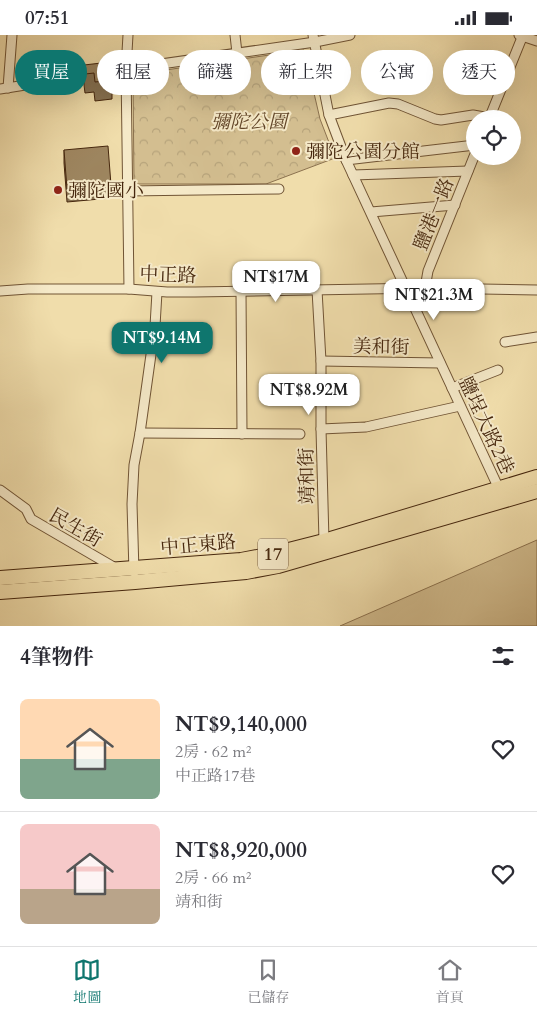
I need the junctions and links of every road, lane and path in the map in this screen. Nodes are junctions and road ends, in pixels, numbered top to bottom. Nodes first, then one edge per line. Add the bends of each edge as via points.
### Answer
1 (12, 35) edge
2 (128, 35) edge
3 (235, 35) edge
4 (350, 35) edge
5 (521, 35) edge
6 (314, 39) edge
7 (537, 41) edge
8 (127, 50) edge
9 (237, 50) edge
10 (251, 50) edge
11 (97, 74) edge
12 (4, 89) edge
13 (126, 95) edge
14 (492, 110) edge
15 (329, 115) junction
16 (466, 116) edge
17 (466, 146) edge
18 (346, 160) junction
19 (470, 165) edge
20 (468, 171) junction
21 (353, 175) junction
22 (279, 189) dead end
23 (128, 191) junction
24 (455, 205) junction
25 (371, 212) junction
26 (425, 288) junction
27 (128, 289) junction
28 (406, 289) junction
29 (316, 290) junction
30 (537, 290) edge
31 (0, 291) edge
32 (157, 291) junction
33 (241, 291) junction
34 (537, 337) edge
35 (505, 342) dead end
36 (321, 361) junction
37 (440, 363) junction
38 (498, 370) dead end
39 (452, 388) junction
40 (460, 406) junction
41 (321, 429) junction
42 (140, 433) junction
43 (242, 434) junction
44 (300, 434) dead end
45 (537, 477) edge
46 (0, 490) edge
47 (537, 491) edge
48 (501, 495) junction
49 (324, 541) junction
50 (134, 568) junction
51 (117, 569) junction
52 (0, 579) edge
53 (135, 582) junction
54 (0, 592) edge

1 - 12 street
2 - 8 street
3 - 9 street
4 - 6 street
5 - 7 street
5 - 14 street
6 - 10 street
6 - 15 street, 鹽埕大路2巷
11 - 12 street
13 - 23 street
15 - 16 street via 389,103 435,119
15 - 18 street, 鹽埕大路2巷
17 - 18 street
18 - 21 street, 鹽埕大路2巷
19 - 20 street, 鹽港一路
20 - 21 street
20 - 24 street, 鹽港一路
21 - 25 street, 鹽埕大路2巷
22 - 23 street
23 - 27 street
24 - 25 street
24 - 26 street, 鹽港一路 via 428,271
25 - 28 street, 鹽埕大路2巷
26 - 28 street, 中正路
26 - 30 street, 中正路
27 - 31 street, 中正路
27 - 32 street, 中正路
28 - 29 street, 中正路
28 - 37 street, 鹽埕大路2巷
29 - 33 street, 中正路
29 - 36 street, 靖和街
32 - 33 street, 中正路
32 - 42 street
33 - 43 street
34 - 35 street
36 - 37 street, 美和街
36 - 41 street, 靖和街
37 - 39 street, 鹽埕大路2巷
38 - 39 street
39 - 40 street, 鹽埕大路2巷
40 - 41 street via 366,427
40 - 48 street, 鹽埕大路2巷
41 - 49 street, 靖和街
42 - 43 street
42 - 50 street via 132,504
43 - 44 street
45 - 48 main road, 中正東路 / 17
46 - 51 street, 民生街 via 26,509 31,519
47 - 48 main road, 中正東路 / 17
48 - 49 main road, 中正東路 / 17
48 - 53 main road, 中正東路 / 17 via 278,566
49 - 50 main road, 中正東路 / 17 via 241,560
50 - 51 main road, 中正東路 / 17
50 - 53 street
51 - 52 main road, 中正東路 / 17
53 - 54 main road, 中正東路 / 17

